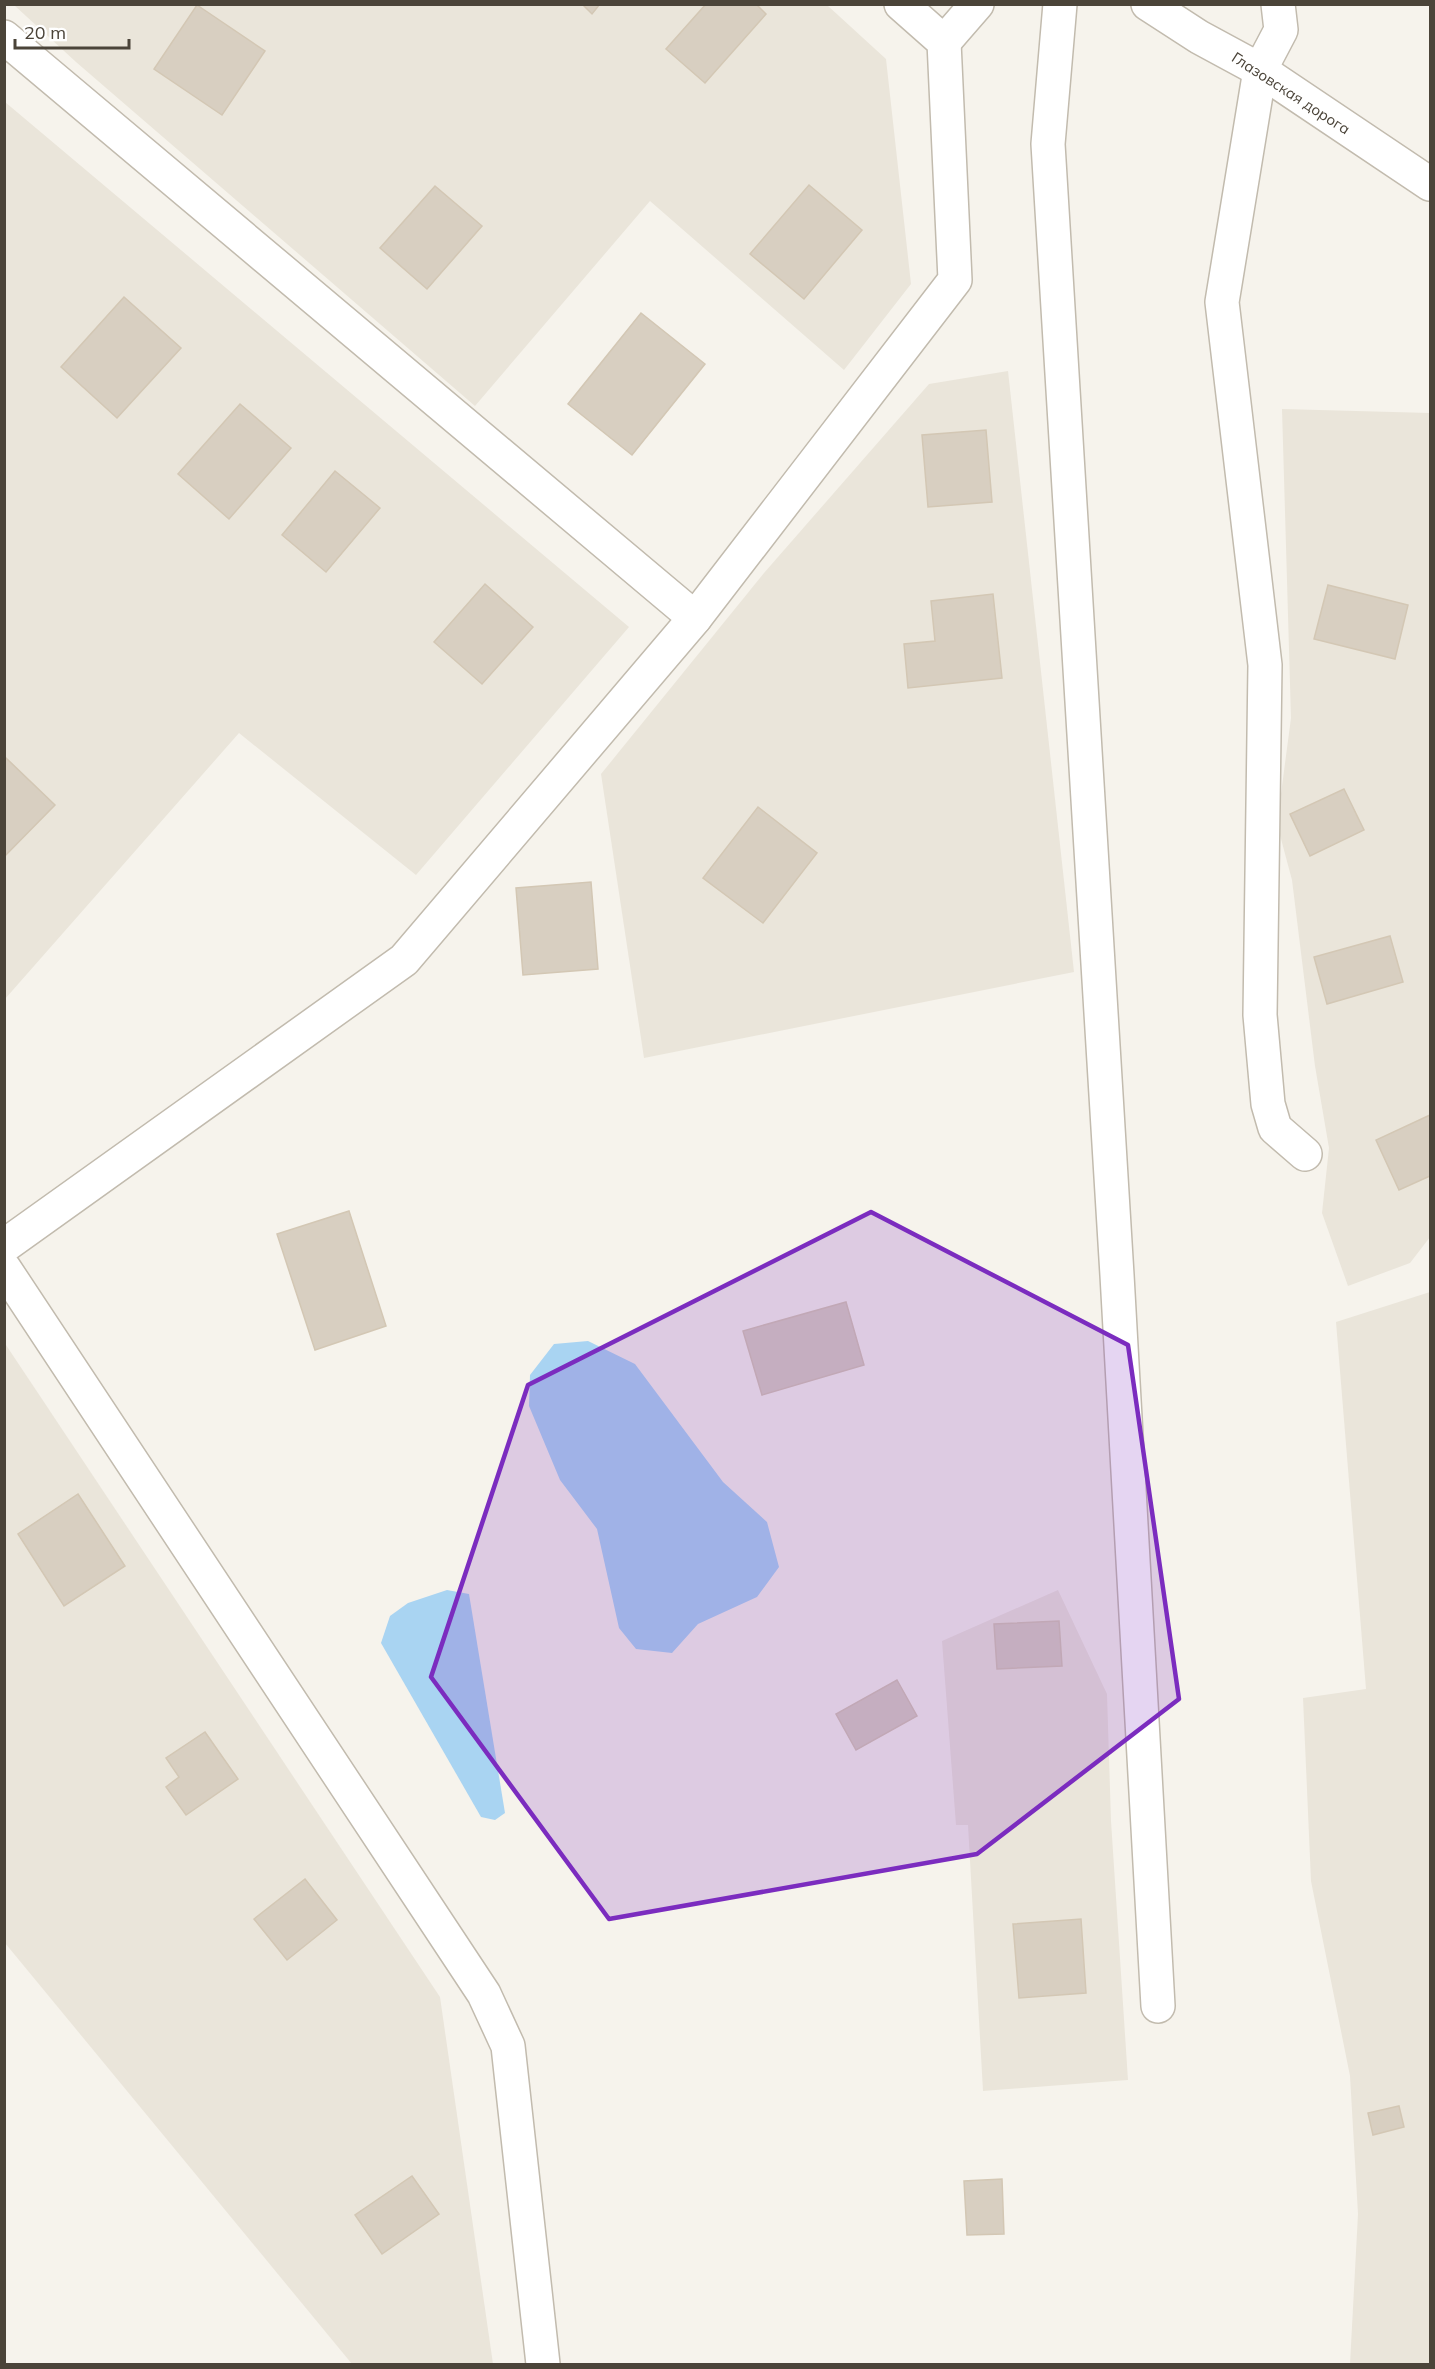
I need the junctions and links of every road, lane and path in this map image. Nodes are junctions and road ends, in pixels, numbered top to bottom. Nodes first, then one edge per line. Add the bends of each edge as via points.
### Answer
1 (901, 4) edge
2 (977, 4) edge
3 (1060, 4) edge
4 (1149, 4) edge
5 (1278, 4) edge
6 (4, 37) edge
7 (944, 42) junction
8 (1260, 70) junction
9 (1431, 184) edge
10 (695, 618) junction
11 (1305, 1154) dead end
12 (4, 1246) edge
13 (4, 1268) edge
14 (1158, 2006) dead end
15 (543, 2364) edge

1 - 7 street
2 - 7 street
3 - 14 street via 1048,144
4 - 8 street, Глазовская дорога
5 - 8 street via 1281,30
6 - 10 street
7 - 10 street via 955,280
8 - 9 street, Глазовская дорога
8 - 11 street via 1222,302 1265,665 1260,1016 1268,1104 1275,1128
10 - 12 street via 404,960
13 - 15 street via 484,1994 508,2046

